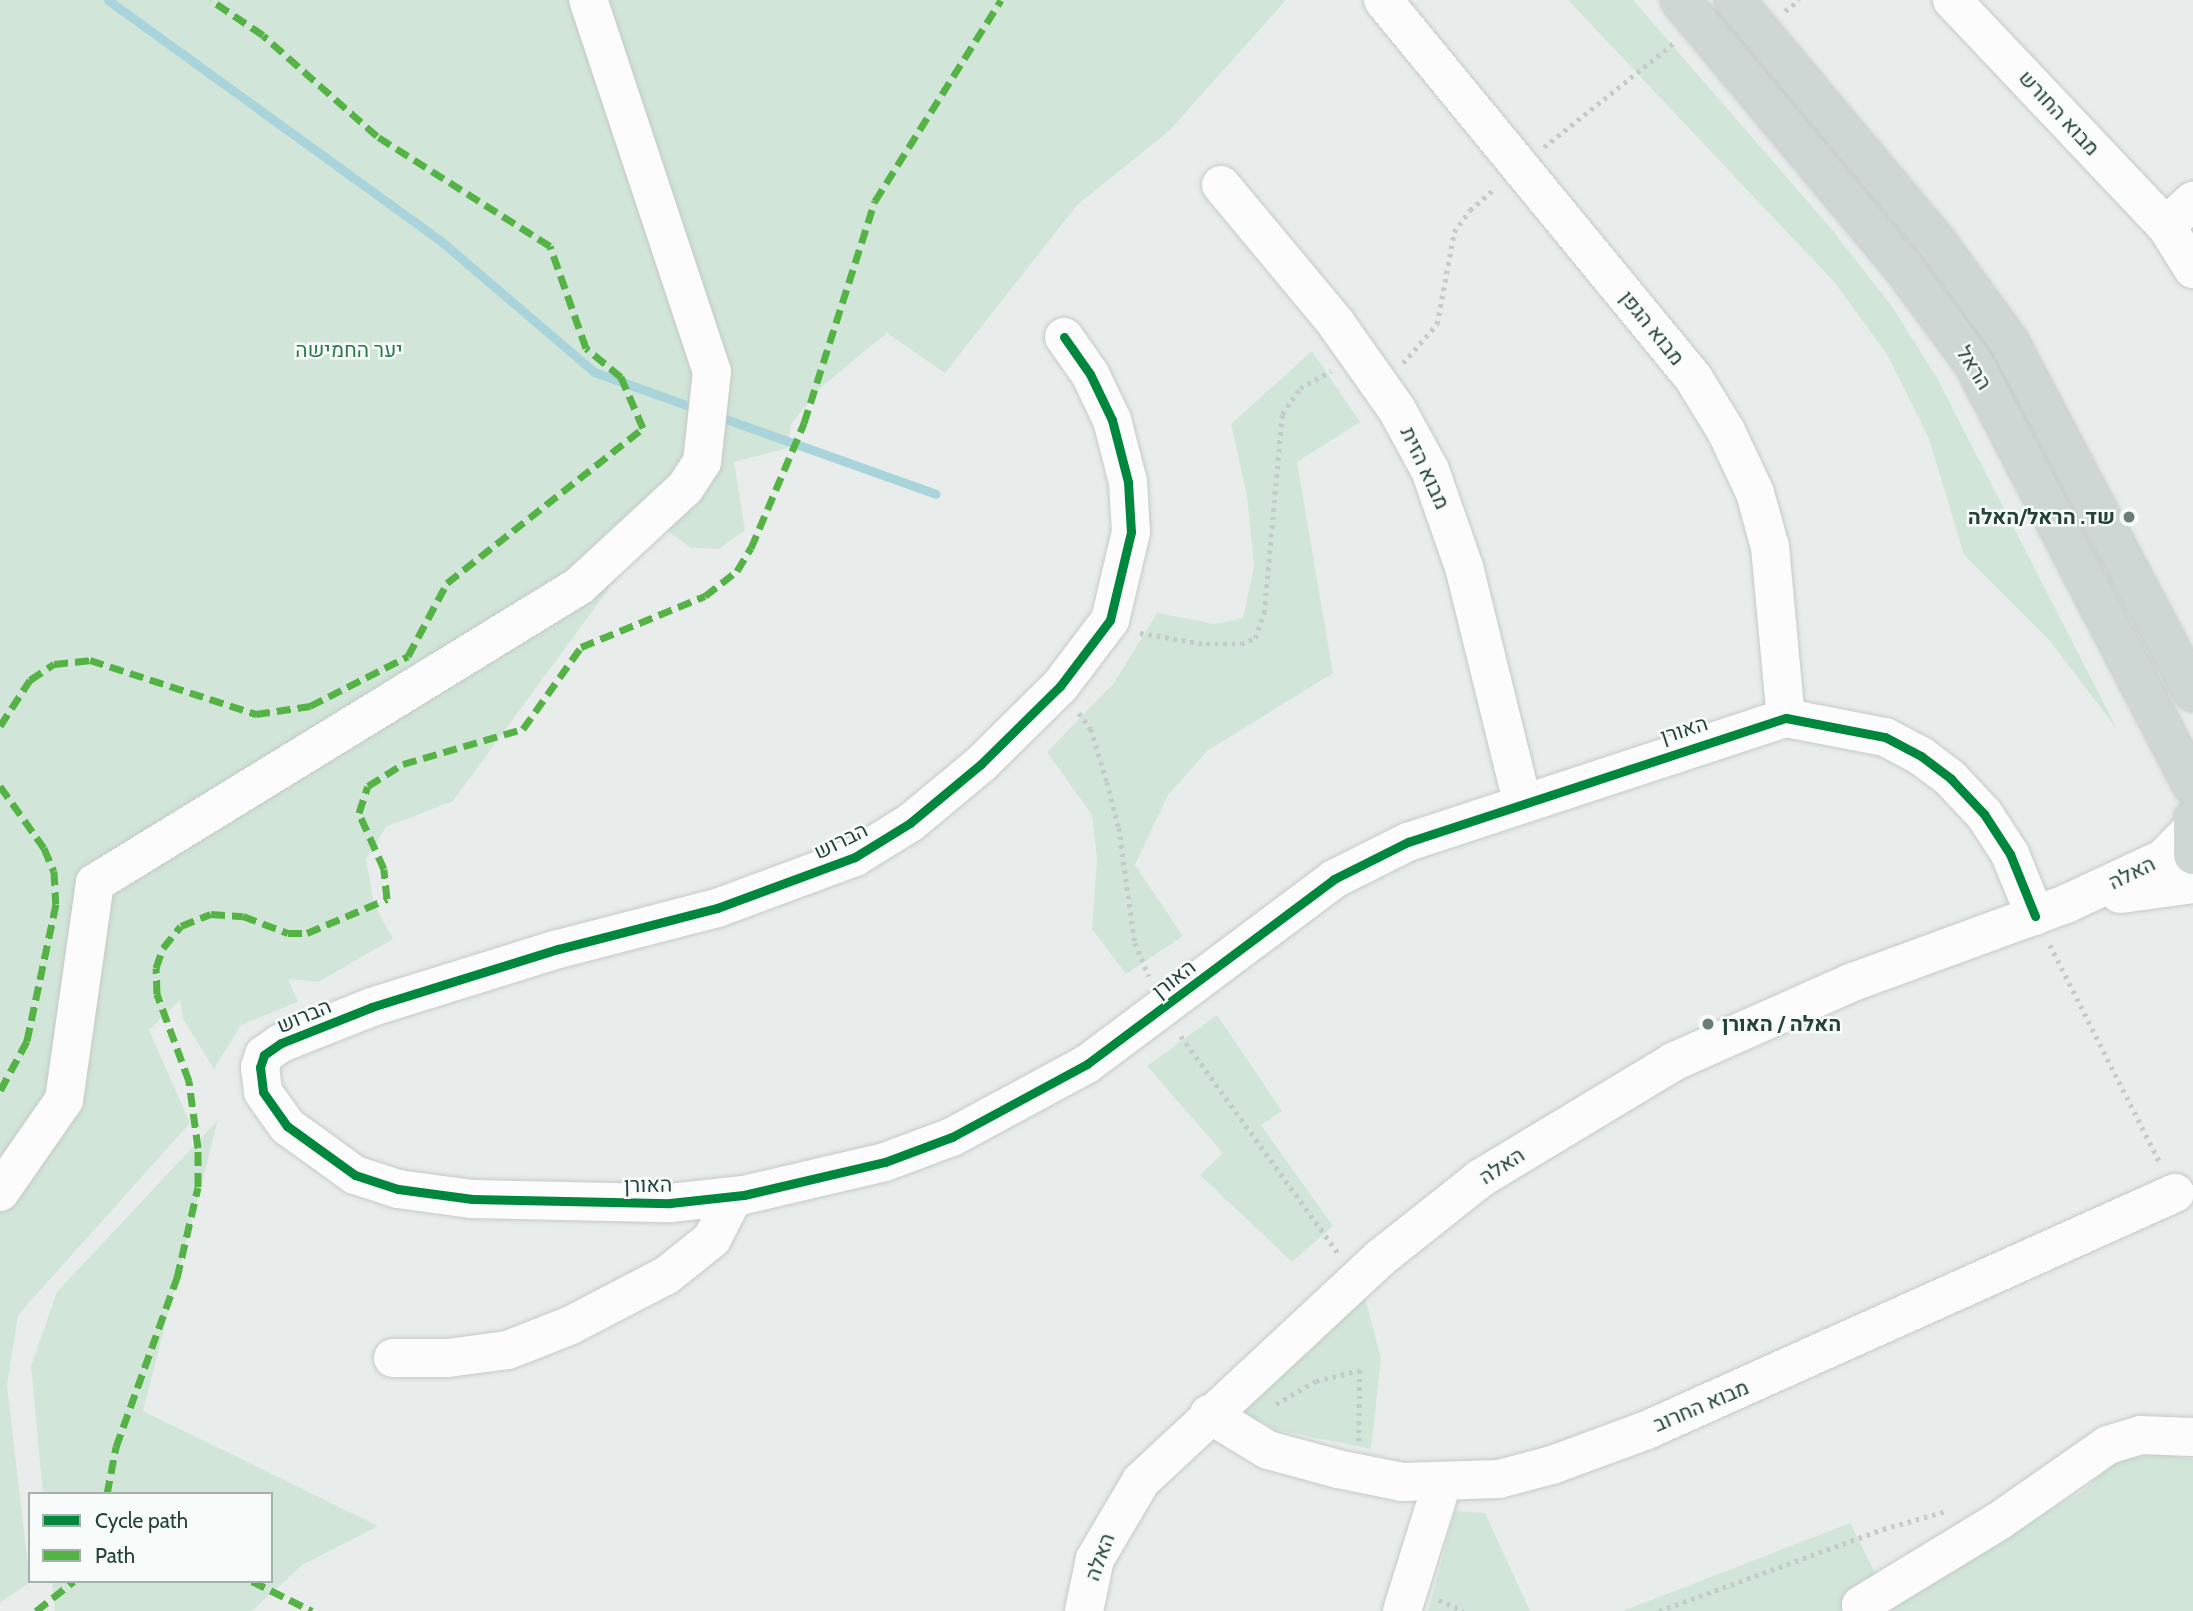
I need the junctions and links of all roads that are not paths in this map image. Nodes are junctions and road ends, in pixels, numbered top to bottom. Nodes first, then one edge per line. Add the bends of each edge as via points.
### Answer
1 (588, 0) edge
2 (1383, 0) edge
3 (1680, 0) edge
4 (1734, 0) edge
5 (1952, 0) edge
6 (1222, 185) dead end
7 (2179, 213) edge
8 (2193, 269) edge
9 (1064, 337) dead end
10 (2191, 687) edge
11 (1786, 718) junction
12 (2193, 786) edge
13 (1522, 803) junction
14 (2192, 835) edge
15 (2193, 884) edge
16 (2051, 910) junction
17 (263, 1092) joint
18 (0, 1192) edge
19 (2175, 1193) road end
20 (734, 1196) junction
21 (393, 1358) dead end
22 (1222, 1423) junction
23 (2193, 1437) edge
24 (1442, 1483) junction
25 (1863, 1608) edge
26 (1084, 1611) edge
27 (1402, 1611) edge

1 - 18 street via 712,372 702,462 685,488 579,586 96,883 64,1100
2 - 11 street, מבוא הגפן via 1694,379 1726,431 1755,493 1770,547
3 - 12 main road, הראל via 1905,270 1974,364
4 - 10 main road, הראל via 1938,244 2009,342
5 - 7 street, מבוא החורש
6 - 13 street, מבוא הזית via 1360,356 1396,408 1446,506
7 - 8 street, מבוא החורש
9 - 17 street, הברוש via 1090,374 1112,421 1128,482 1131,532 1110,620 1060,686 981,764 910,823 855,857 718,908 558,949 372,1007 281,1043 264,1055 260,1067
11 - 13 street, האורן
11 - 16 street, האורן via 1885,737 1921,756 1984,814
13 - 20 street, האורן via 1408,842 1334,879 1076,1071 952,1137 873,1166
14 - 16 street, האלה via 2164,858
15 - 16 street, האלה
16 - 22 street, האלה via 1853,982 1673,1062 1481,1178 1357,1279
17 - 20 street, האורן via 287,1126 320,1153 355,1175 398,1189 472,1199 559,1203 670,1203
19 - 24 street, מבוא החרוב via 1647,1430 1539,1469 1499,1479
20 - 21 street via 712,1239 667,1275 571,1325 508,1350 448,1358
22 - 24 street, מבוא החרוב via 1268,1450 1402,1482
22 - 26 street, האלה via 1141,1481 1096,1559
23 - 25 street via 2140,1435 2108,1445
24 - 27 street

